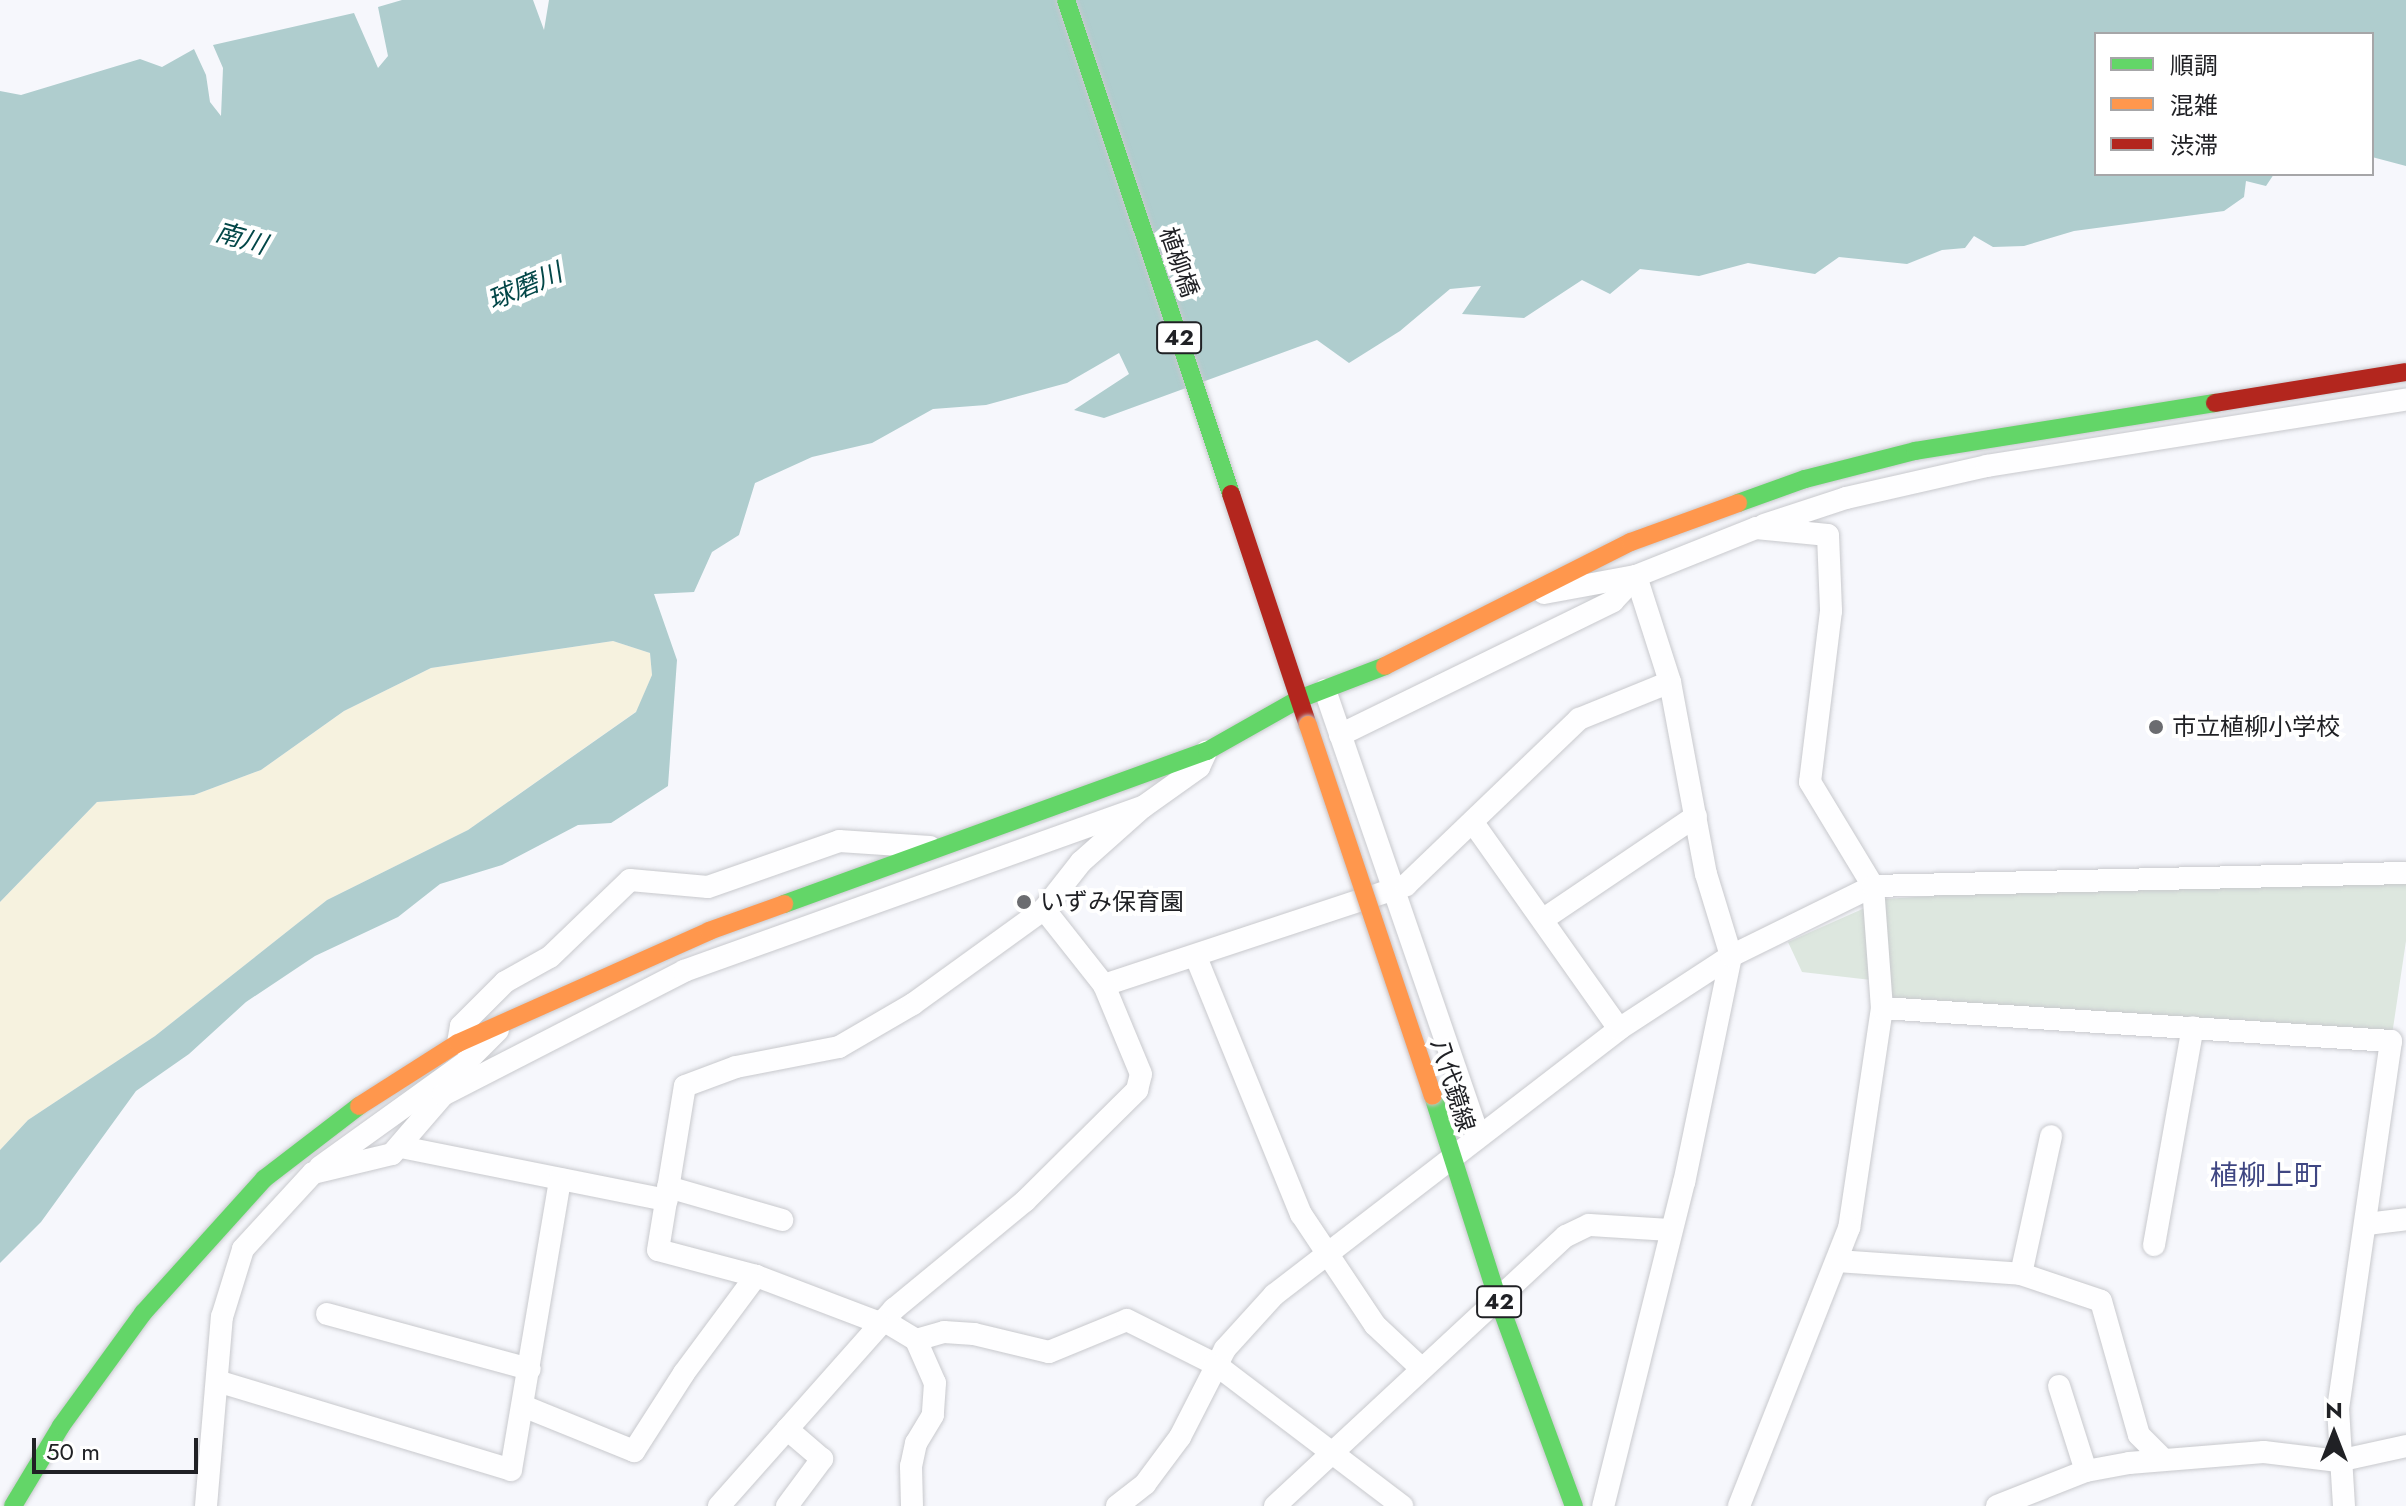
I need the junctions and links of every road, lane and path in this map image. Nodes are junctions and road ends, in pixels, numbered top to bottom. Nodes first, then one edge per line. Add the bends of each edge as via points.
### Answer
1 (1066, 0) edge
2 (2406, 372) edge
3 (2406, 400) edge
4 (1756, 528) junction
5 (1636, 576) junction
6 (1523, 597) junction
7 (1292, 676) joint
8 (1670, 682) junction
9 (1325, 690) junction
10 (1299, 699) junction
11 (1340, 735) junction
12 (1207, 751) junction
13 (1143, 807) junction
14 (1696, 816) junction
15 (1474, 824) junction
16 (941, 847) junction
17 (2406, 873) edge
18 (1873, 886) junction
19 (1393, 890) junction
20 (1044, 909) junction
21 (1545, 918) junction
22 (1731, 956) junction
23 (1196, 957) junction
24 (1104, 985) junction
25 (1882, 1008) junction
26 (503, 1023) joint
27 (2193, 1027) junction
28 (1619, 1029) junction
29 (462, 1053) junction
30 (443, 1095) junction
31 (1478, 1135) junction
32 (2051, 1136) dead end
33 (401, 1147) junction
34 (1450, 1158) junction
35 (313, 1173) junction
36 (560, 1179) junction
37 (668, 1194) junction
38 (2406, 1219) edge
39 (782, 1220) dead end
40 (2367, 1224) junction
41 (1671, 1230) junction
42 (2154, 1245) dead end
43 (1324, 1255) junction
44 (1837, 1261) junction
45 (2021, 1274) junction
46 (756, 1276) junction
47 (1497, 1297) junction
48 (327, 1314) dead end
49 (882, 1322) junction
50 (916, 1340) junction
51 (1215, 1364) junction
52 (530, 1369) junction
53 (1422, 1369) junction
54 (217, 1381) junction
55 (2059, 1386) dead end
56 (523, 1406) junction
57 (787, 1429) junction
58 (2406, 1446) edge
59 (1336, 1452) junction
60 (2164, 1460) junction
61 (2338, 1461) junction
62 (2086, 1471) junction
63 (13, 1506) edge
64 (206, 1506) edge
65 (719, 1506) edge
66 (787, 1506) edge
67 (912, 1506) edge
68 (1117, 1506) edge
69 (1275, 1506) edge
70 (1402, 1506) edge
71 (1574, 1506) edge
72 (1603, 1506) edge
73 (1739, 1506) edge
74 (1997, 1506) edge
75 (2344, 1506) edge

1 - 7 street, 植柳橋 / 42
2 - 6 street via 1915,451 1631,542
3 - 4 street via 1987,466 1846,498
4 - 5 street
4 - 18 street via 1828,535 1831,611 1810,782
5 - 6 street
5 - 8 street
5 - 11 street via 1613,601
6 - 9 street via 1350,683
7 - 10 street, 八代鏡線 / 42
8 - 14 street
8 - 15 street via 1579,719
9 - 10 street
9 - 11 street
10 - 12 street
10 - 34 street, 八代鏡線 / 42, bridge
11 - 19 street
12 - 13 street via 1199,767
12 - 16 street
13 - 20 street via 1081,862
13 - 30 street via 684,971
14 - 21 street
14 - 22 street via 1706,874
15 - 19 street via 1406,885
15 - 21 street
16 - 26 street via 709,931
16 - 29 street via 839,841 708,887 630,880 550,957 505,982 461,1026
17 - 18 street
18 - 22 street
18 - 25 street
19 - 23 street
19 - 31 street
20 - 24 street
20 - 37 street via 913,1004 839,1047 736,1067 685,1086
21 - 28 street
22 - 28 street
22 - 41 street
23 - 24 street
23 - 43 street via 1301,1214
24 - 49 street via 1141,1074 1137,1090 1025,1201
25 - 27 street
25 - 44 street via 1849,1228
26 - 29 street
27 - 40 street via 2391,1041
27 - 42 street
28 - 31 street
29 - 30 street
29 - 35 street
29 - 63 street via 356,1108 264,1179 143,1313 61,1426
30 - 33 street
31 - 34 street
32 - 45 street
33 - 35 street via 392,1154
33 - 36 street
34 - 43 street
34 - 47 street, 八代鏡線 / 42
35 - 54 street via 243,1249 222,1317
36 - 37 street
36 - 52 street
37 - 39 street
37 - 46 street via 658,1250
38 - 40 street
40 - 61 street via 2338,1408
41 - 47 street via 1578,1228
41 - 72 street
43 - 51 street via 1274,1295
43 - 53 street via 1375,1325
44 - 45 street
44 - 73 street
45 - 60 street via 2101,1301 2139,1435
46 - 49 street
46 - 56 street via 634,1451
47 - 53 street
47 - 71 street, 八代鏡線 / 42
48 - 52 street
49 - 50 street
49 - 57 street
50 - 51 street via 944,1332 974,1334 1049,1352 1127,1320
50 - 67 street via 928,1360 936,1403 916,1443
51 - 59 street
51 - 68 street via 1180,1437 1145,1484
52 - 56 street
53 - 59 street
54 - 56 street via 511,1470
54 - 64 street
55 - 62 street
57 - 65 street
57 - 66 street via 822,1459
58 - 61 street
59 - 69 street
59 - 70 street
60 - 61 street via 2264,1452
60 - 62 street
61 - 75 street
62 - 74 street

